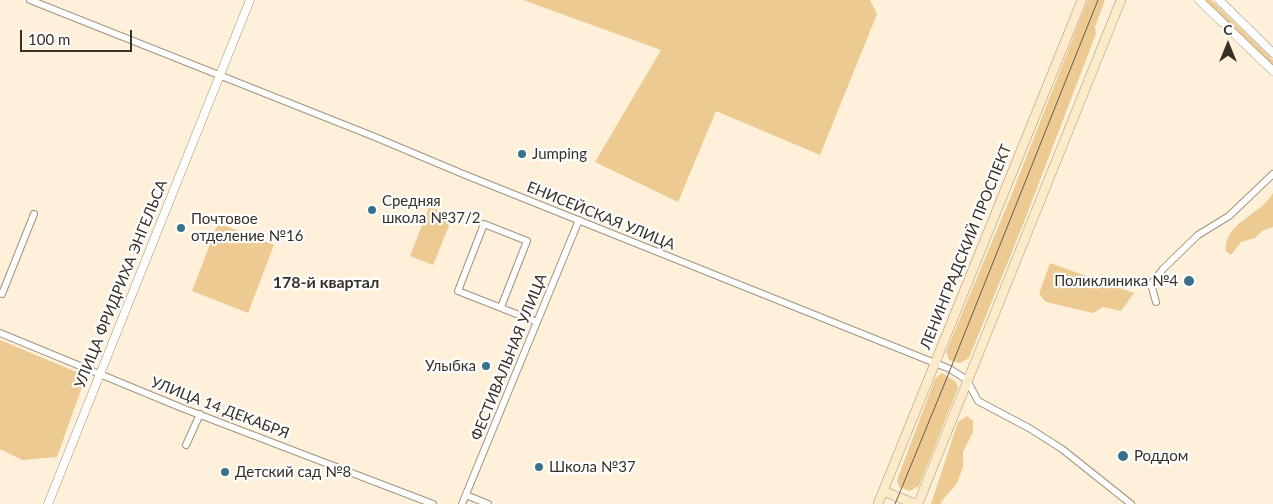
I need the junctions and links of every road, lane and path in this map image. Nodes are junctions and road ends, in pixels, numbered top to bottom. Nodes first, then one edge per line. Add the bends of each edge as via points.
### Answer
1 (30, 0) edge
2 (250, 0) edge
3 (1082, 0) edge
4 (1121, 0) edge
5 (1198, 0) edge
6 (1219, 0) edge
7 (1273, 52) edge
8 (1273, 71) edge
9 (220, 75) junction
10 (1273, 174) edge
11 (34, 214) dead end
12 (579, 220) junction
13 (0, 293) edge
14 (1156, 302) dead end
15 (501, 307) junction
16 (538, 322) junction
17 (0, 333) edge
18 (934, 363) junction
19 (100, 374) junction
20 (967, 380) junction
21 (200, 414) junction
22 (186, 445) dead end
23 (883, 491) junction
24 (466, 495) junction
25 (48, 504) edge
26 (433, 504) edge
27 (462, 504) edge
28 (488, 504) edge
29 (878, 504) edge
30 (917, 504) edge
31 (1131, 504) edge

1 - 9 street, ЕНИСЕЙСКАЯ УЛИЦА
2 - 9 street, УЛИЦА ФРИДРИХА ЭНГЕЛЬСА
3 - 18 main road, ЛЕНИНГРАДСКИЙ ПРОСПЕКТ
4 - 20 main road
5 - 8 street
6 - 7 street
9 - 12 street, ЕНИСЕЙСКАЯ УЛИЦА
9 - 19 street, УЛИЦА ФРИДРИХА ЭНГЕЛЬСА
10 - 14 street via 1228,216 1198,235 1163,269 1151,284
11 - 13 street
12 - 16 street, ФЕСТИВАЛЬНАЯ УЛИЦА
12 - 18 street, ЕНИСЕЙСКАЯ УЛИЦА
15 - 15 street via 458,291 484,224 527,241
15 - 16 street
16 - 24 street, ФЕСТИВАЛЬНАЯ УЛИЦА
17 - 19 street, УЛИЦА 14 ДЕКАБРЯ
18 - 20 street, ЕНИСЕЙСКАЯ УЛИЦА
18 - 23 main road, ЛЕНИНГРАДСКИЙ ПРОСПЕКТ
19 - 21 street, УЛИЦА 14 ДЕКАБРЯ
19 - 25 street, УЛИЦА ФРИДРИХА ЭНГЕЛЬСА
20 - 30 main road
20 - 31 street via 978,401 1062,449
21 - 22 street
21 - 26 street, УЛИЦА 14 ДЕКАБРЯ
23 - 29 main road, ЛЕНИНГРАДСКИЙ ПРОСПЕКТ
23 - 30 main road
24 - 27 street, ФЕСТИВАЛЬНАЯ УЛИЦА
24 - 28 street

